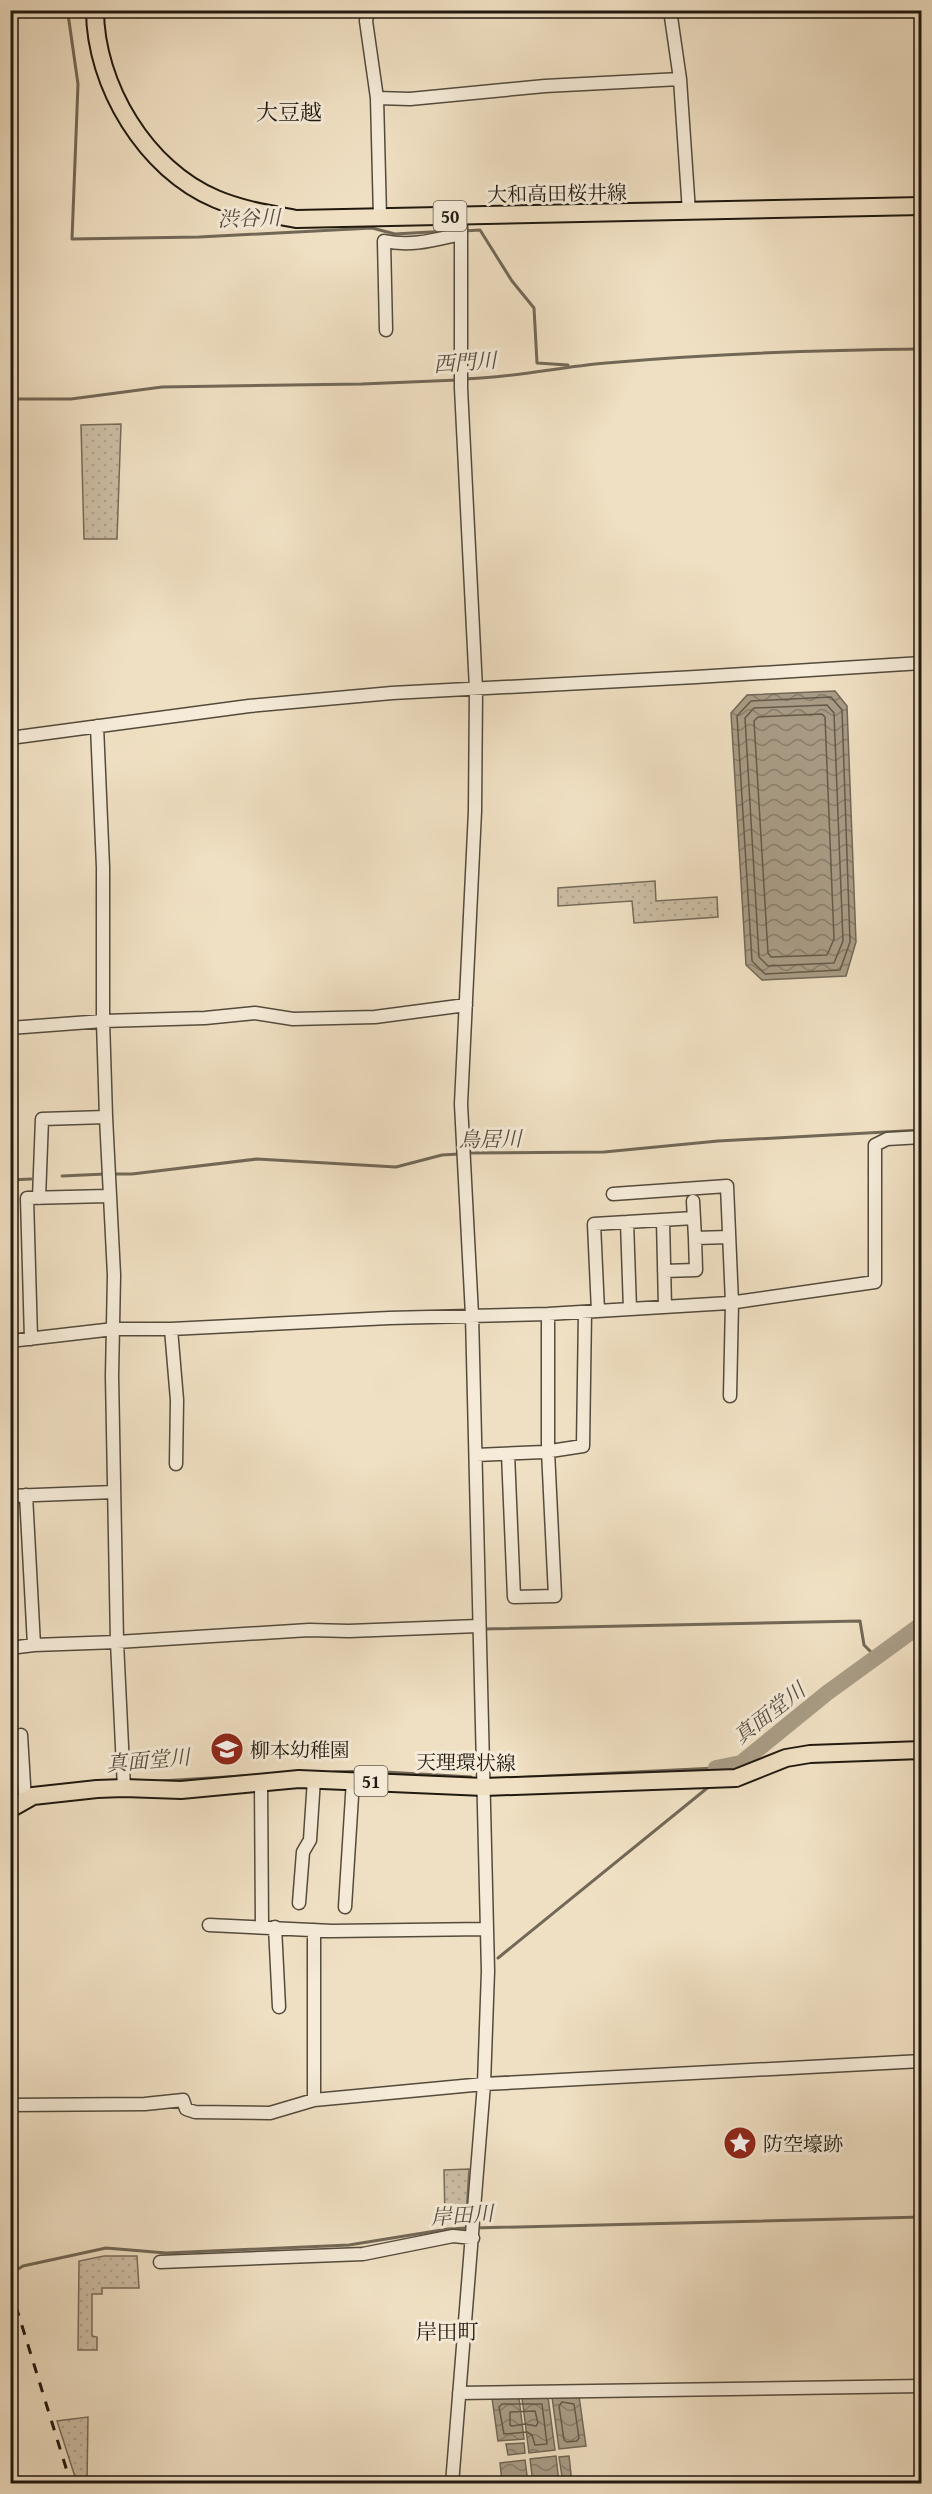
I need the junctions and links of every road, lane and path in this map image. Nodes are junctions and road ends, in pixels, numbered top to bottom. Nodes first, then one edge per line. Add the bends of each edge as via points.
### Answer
1 (95, 10) edge
2 (368, 10) edge
3 (670, 10) edge
4 (680, 79) junction
5 (377, 98) junction
6 (921, 206) edge
7 (689, 212) junction
8 (380, 217) junction
9 (461, 225) junction
10 (386, 330) dead end
11 (921, 663) edge
12 (476, 689) junction
13 (97, 726) junction
14 (10, 738) edge
15 (466, 1005) junction
16 (103, 1021) junction
17 (10, 1028) edge
18 (106, 1117) junction
19 (921, 1137) edge
20 (613, 1194) dead end
21 (108, 1196) junction
22 (39, 1198) junction
23 (693, 1201) dead end
24 (694, 1218) junction
25 (663, 1220) junction
26 (627, 1222) junction
27 (729, 1237) junction
28 (695, 1238) junction
29 (664, 1271) junction
30 (732, 1303) junction
31 (665, 1307) junction
32 (630, 1309) junction
33 (591, 1312) junction
34 (548, 1314) junction
35 (472, 1315) junction
36 (114, 1329) junction
37 (171, 1329) junction
38 (31, 1339) junction
39 (10, 1341) edge
40 (730, 1395) dead end
41 (548, 1451) junction
42 (508, 1454) junction
43 (476, 1455) junction
44 (176, 1464) dead end
45 (114, 1492) junction
46 (26, 1495) junction
47 (10, 1496) edge
48 (478, 1626) junction
49 (117, 1642) junction
50 (33, 1645) junction
51 (10, 1648) edge
52 (21, 1735) dead end
53 (921, 1750) edge
54 (314, 1779) junction
55 (353, 1780) junction
56 (261, 1782) junction
57 (484, 1787) junction
58 (124, 1788) junction
59 (18, 1805) edge
60 (299, 1903) dead end
61 (345, 1907) dead end
62 (209, 1925) dead end
63 (262, 1926) junction
64 (275, 1927) junction
65 (486, 1929) junction
66 (314, 1930) junction
67 (279, 2007) dead end
68 (921, 2061) edge
69 (484, 2084) junction
70 (315, 2100) junction
71 (10, 2105) edge
72 (473, 2236) junction
73 (160, 2262) dead end
74 (921, 2386) edge
75 (459, 2392) junction
76 (452, 2484) edge

1 - 8 main road, 大和高田桜井線 / 50 via 99,46 115,97 132,128 177,176 213,198 246,210 296,219
2 - 5 street via 366,21
3 - 4 street
4 - 5 street via 410,99
4 - 7 street
5 - 8 street
6 - 7 main road, 大和高田桜井線 / 50
7 - 9 main road, 大和高田桜井線 / 50
8 - 9 main road, 大和高田桜井線 / 50
9 - 10 street via 416,244 384,241
9 - 12 street via 461,381
11 - 12 street
12 - 13 street via 297,702
12 - 15 street
13 - 14 street
13 - 16 street via 103,867
15 - 16 street via 375,1017 293,1019 255,1013
15 - 35 street via 461,1104
16 - 17 street
16 - 18 street
18 - 21 street
18 - 22 street via 42,1119
19 - 30 street via 887,1139 875,1145 875,1282
20 - 27 street via 727,1186
21 - 22 street
21 - 36 street
22 - 38 street via 27,1198
23 - 24 street
24 - 25 street
24 - 28 street
25 - 26 street
25 - 29 street
26 - 32 street
26 - 33 street via 594,1224
27 - 28 street
27 - 30 street
28 - 29 street via 696,1270
29 - 31 street
30 - 31 street
30 - 40 street
31 - 32 street
32 - 33 street
33 - 34 street
33 - 41 street via 583,1446
34 - 35 street
34 - 41 street
35 - 37 street
35 - 43 street
36 - 37 street
36 - 38 street
36 - 45 street
37 - 44 street via 177,1400
38 - 39 street
41 - 42 street
41 - 42 street via 555,1596 514,1597
42 - 43 street
43 - 48 street
45 - 46 street
45 - 49 street
46 - 47 street
46 - 50 street
48 - 49 street via 309,1630
48 - 57 street
49 - 50 street
49 - 58 street
50 - 51 street
52 - 59 street
53 - 57 main road, 天理環状線 / 51 via 810,1754 786,1758 736,1778
54 - 55 main road, 天理環状線 / 51
54 - 56 main road, 天理環状線 / 51
54 - 60 street via 310,1840 303,1852
55 - 57 main road, 天理環状線 / 51
55 - 61 street
56 - 58 main road, 天理環状線 / 51 via 181,1790
56 - 63 street
57 - 65 street
58 - 59 main road, 天理環状線 / 51 via 33,1796
62 - 63 street
63 - 64 street
64 - 66 street
64 - 67 street
65 - 66 street
65 - 69 street
66 - 70 street
68 - 69 street
69 - 70 street
69 - 72 street
70 - 71 street via 270,2113 195,2112 186,2109 183,2100
72 - 73 street via 453,2236 363,2254
72 - 75 street
74 - 75 street
75 - 76 street

